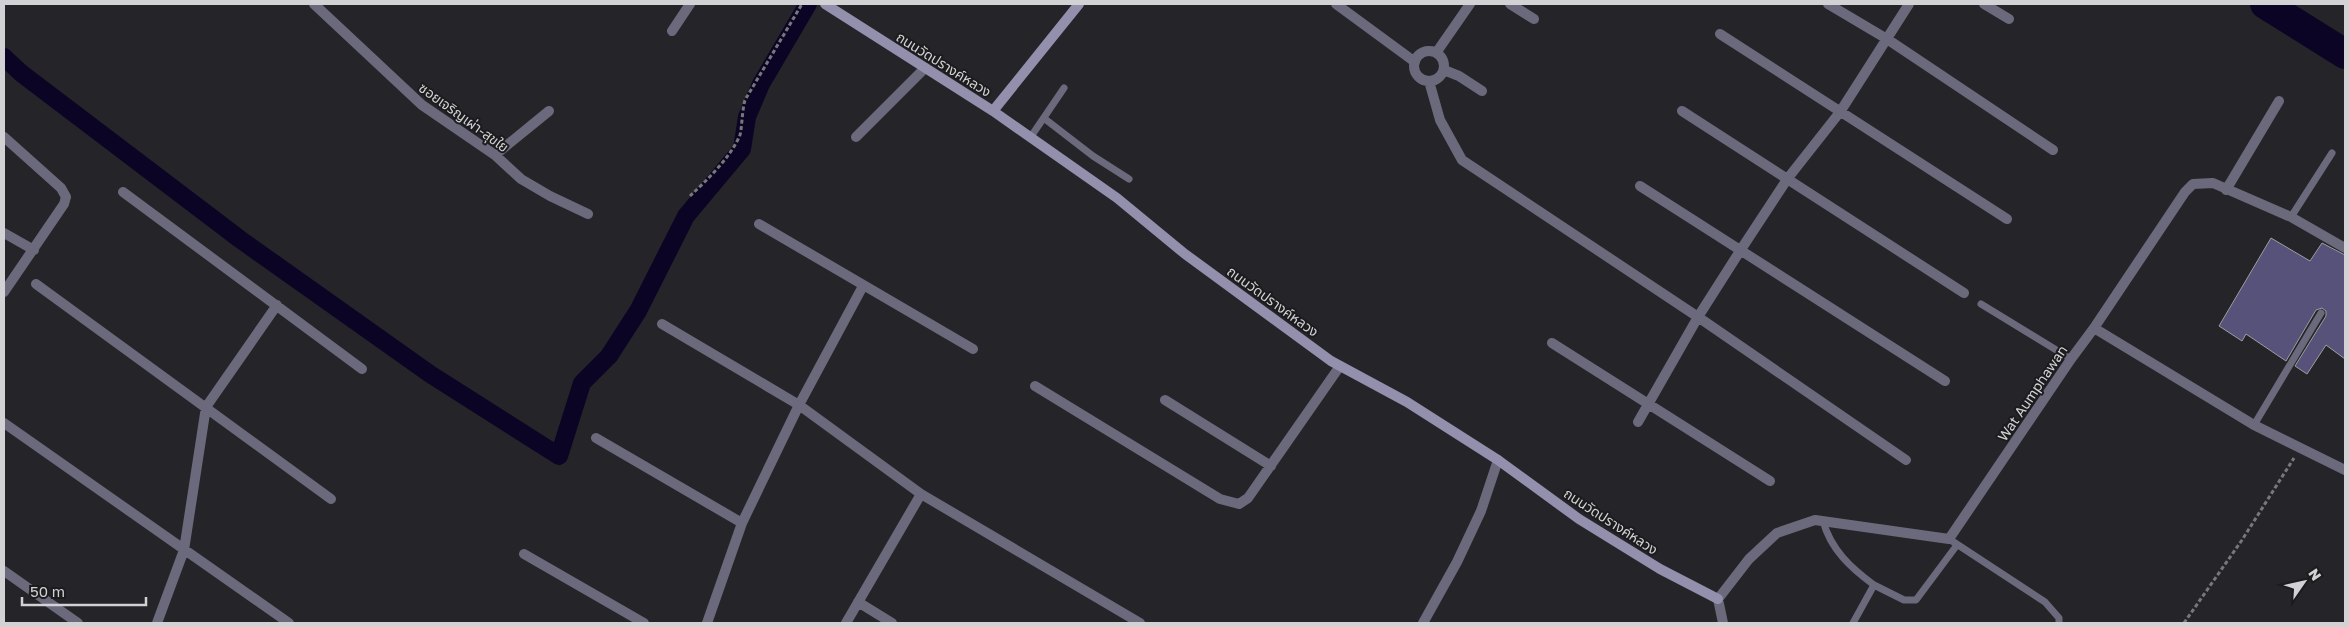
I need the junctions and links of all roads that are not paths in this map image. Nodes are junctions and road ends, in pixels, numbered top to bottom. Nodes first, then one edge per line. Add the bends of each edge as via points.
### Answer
1 (314, 4) edge
2 (690, 4) edge
3 (1079, 4) edge
4 (1336, 4) edge
5 (1470, 4) edge
6 (1510, 4) edge
7 (1828, 4) edge
8 (1909, 4) edge
9 (1984, 4) edge
10 (827, 6) edge
11 (1534, 19) dead end
12 (2009, 19) dead end
13 (672, 31) dead end
14 (1720, 34) dead end
15 (1888, 39) junction
16 (1436, 53) junction
17 (1415, 62) junction
18 (925, 68) junction
19 (1444, 70) junction
20 (1429, 81) junction
21 (1064, 88) dead end
22 (1482, 91) dead end
23 (2278, 101) dead end
24 (549, 111) dead end
25 (993, 111) junction
26 (1682, 111) dead end
27 (1840, 112) junction
28 (1045, 119) junction
29 (856, 136) dead end
30 (4, 138) edge
31 (1030, 138) junction
32 (2054, 150) dead end
33 (2332, 153) dead end
34 (495, 155) junction
35 (1788, 178) junction
36 (1129, 179) dead end
37 (1640, 186) dead end
38 (2226, 190) junction
39 (123, 192) dead end
40 (588, 214) dead end
41 (2291, 217) junction
42 (2007, 219) dead end
43 (759, 224) dead end
44 (4, 233) edge
45 (2345, 248) edge
46 (34, 250) junction
47 (1740, 251) junction
48 (36, 284) dead end
49 (863, 286) junction
50 (4, 292) edge
51 (1964, 293) dead end
52 (1981, 304) dead end
53 (277, 305) junction
54 (2321, 313) dead end
55 (1698, 317) junction
56 (662, 324) dead end
57 (2094, 328) junction
58 (1552, 342) dead end
59 (973, 350) dead end
60 (2071, 359) junction
61 (1340, 366) junction
62 (362, 370) dead end
63 (1945, 381) dead end
64 (1035, 386) dead end
65 (1165, 400) dead end
66 (1648, 404) junction
67 (799, 405) junction
68 (206, 407) junction
69 (1638, 422) dead end
70 (4, 423) edge
71 (2254, 425) junction
72 (596, 438) dead end
73 (1498, 460) junction
74 (1906, 460) dead end
75 (1271, 466) junction
76 (2345, 470) edge
77 (1770, 482) dead end
78 (921, 494) junction
79 (331, 499) dead end
80 (1823, 521) junction
81 (742, 523) junction
82 (1953, 542) junction
83 (184, 550) junction
84 (524, 554) dead end
85 (4, 571) edge
86 (1874, 585) junction
87 (1718, 600) junction
88 (858, 602) junction
89 (78, 623) edge
90 (158, 623) edge
91 (289, 623) edge
92 (644, 623) edge
93 (707, 623) edge
94 (846, 623) edge
95 (892, 623) edge
96 (1140, 623) edge
97 (1423, 623) edge
98 (1723, 623) edge
99 (1853, 623) edge
100 (2059, 623) edge

1 - 34 street, ซอยเจริญเผ่า-สุขใย via 422,105
2 - 13 street
3 - 25 street
4 - 17 street
5 - 16 street
6 - 11 street
7 - 15 street
8 - 15 street
9 - 12 street
10 - 18 street, ถนนวัดปรางค์หลวง
14 - 27 street
15 - 27 street
15 - 32 street
16 - 17 street via 1423,52
16 - 19 street
17 - 20 street via 1417,75
18 - 25 street, ถนนวัดปรางค์หลวง
18 - 29 street
19 - 20 street via 1435,80
19 - 22 street
20 - 55 street via 1440,120 1462,160
21 - 28 lane
23 - 38 street
24 - 34 street
25 - 31 street, ถนนวัดปรางค์หลวง
26 - 35 street
27 - 35 street
27 - 42 street
28 - 31 lane
28 - 36 lane
30 - 46 street via 61,188 66,197
31 - 61 street, ถนนวัดปรางค์หลวง via 1117,198 1185,254
33 - 41 lane
34 - 40 street, ซอยเจริญเผ่า-สุขใย via 536,189
35 - 47 street
35 - 51 street
37 - 47 street
38 - 41 street, Wat Aumphawan
38 - 57 street, Wat Aumphawan via 2213,183 2194,184 2185,192
39 - 53 street
41 - 45 street, Wat Aumphawan
43 - 49 street
44 - 46 street
46 - 50 street
47 - 55 street
47 - 63 street
48 - 68 street
49 - 59 street
49 - 67 street
52 - 60 lane
53 - 62 street
53 - 68 street
54 - 71 lane
55 - 66 street
55 - 74 street
56 - 67 street
57 - 60 street, Wat Aumphawan
57 - 71 street
58 - 66 street
60 - 82 street, Wat Aumphawan
61 - 73 street, ถนนวัดปรางค์หลวง via 1407,402
61 - 75 street
64 - 75 street via 1232,504 1248,498
65 - 75 street
66 - 69 street
66 - 77 street
67 - 78 street
67 - 81 street
68 - 79 street
68 - 83 street
70 - 83 street
71 - 76 street
72 - 81 street
73 - 87 street, ถนนวัดปรางค์หลวง via 1579,519
73 - 97 street via 1481,511
78 - 88 street
78 - 96 street
80 - 82 street
80 - 86 lane via 1837,552
80 - 87 street via 1815,520 1777,533 1749,559
81 - 93 street
82 - 86 lane via 1919,597 1913,601
82 - 100 lane via 2045,602
83 - 90 street
83 - 91 street
84 - 92 street
85 - 89 street
86 - 99 lane
87 - 98 street
88 - 94 street
88 - 95 street

